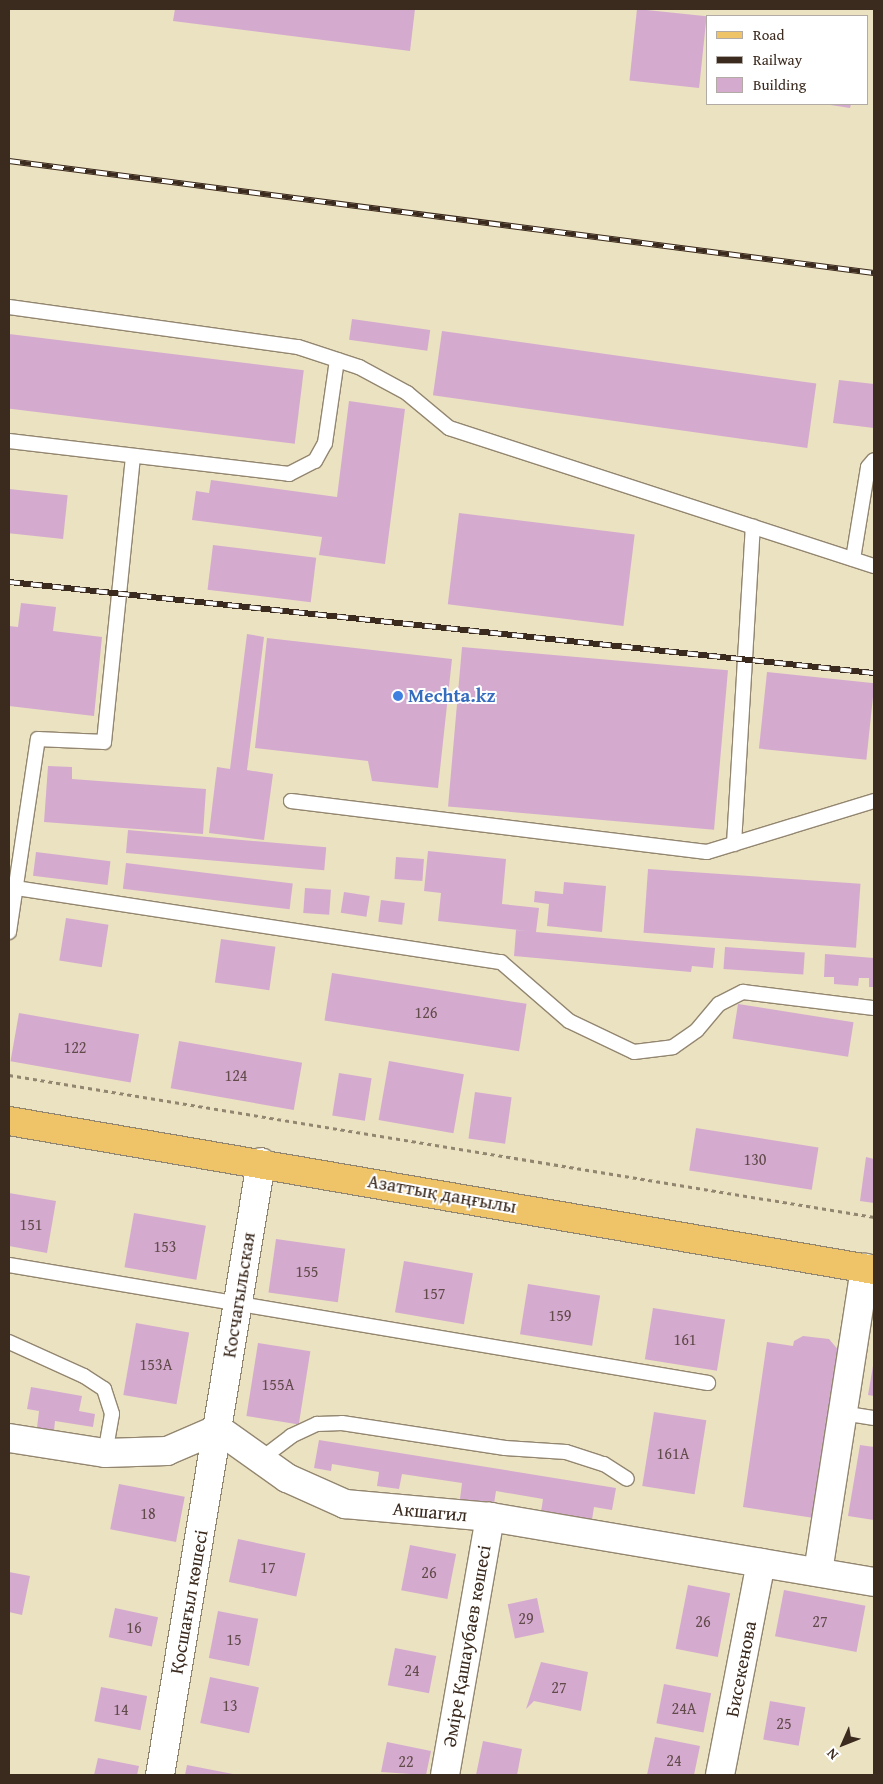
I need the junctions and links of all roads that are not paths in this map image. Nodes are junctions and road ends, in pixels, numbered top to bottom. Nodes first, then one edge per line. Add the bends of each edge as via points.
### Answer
1 (9, 307) edge
2 (337, 360) junction
3 (9, 441) edge
4 (133, 456) junction
5 (874, 460) edge
6 (753, 527) junction
7 (853, 559) junction
8 (874, 566) edge
9 (291, 801) dead end
10 (874, 801) edge
11 (734, 844) junction
12 (12, 888) edge
13 (9, 932) edge
14 (874, 1008) edge
15 (9, 1121) edge
16 (261, 1162) junction
17 (9, 1265) edge
18 (869, 1269) edge
19 (237, 1304) junction
20 (9, 1342) edge
21 (708, 1383) dead end
22 (842, 1412) junction
23 (874, 1418) edge
24 (218, 1428) junction
25 (9, 1438) edge
26 (105, 1454) junction
27 (261, 1459) junction
28 (627, 1479) dead end
29 (490, 1517) junction
30 (762, 1563) junction
31 (818, 1572) junction
32 (870, 1576) edge
33 (160, 1775) edge
34 (444, 1775) edge
35 (720, 1775) edge

1 - 2 lane via 298,347
2 - 4 lane via 325,443 315,461 289,474
2 - 6 lane via 359,367 407,393 449,428
3 - 4 lane
4 - 12 lane via 104,742 38,739
5 - 7 lane via 868,467
6 - 7 lane
6 - 11 lane
7 - 8 lane
9 - 11 lane via 708,852
10 - 11 lane
12 - 13 lane
12 - 14 lane via 501,962 569,1021 634,1052 673,1047 696,1030 719,1004 743,992
15 - 16 main road, Азаттық даңғылы
16 - 18 main road, Азаттық даңғылы
16 - 19 street, Косчагыльская
17 - 19 lane
18 - 22 street
19 - 21 lane
19 - 24 street, Косчагыльская
20 - 26 lane via 84,1376 104,1389 112,1414
22 - 23 lane
22 - 31 street
24 - 26 street via 167,1452
24 - 27 street, Акшагил
24 - 33 street, Қосшағыл көшесі
25 - 26 street
27 - 28 lane via 291,1436 317,1424 342,1423 505,1448 566,1452 604,1464
27 - 29 street, Акшагил via 287,1478 345,1504
29 - 30 street, Акшагил
29 - 34 street, Әміре Қашаубаев көшесі
30 - 31 street, Акшагил
30 - 35 street, Бисекенова
31 - 32 street, Акшагил

